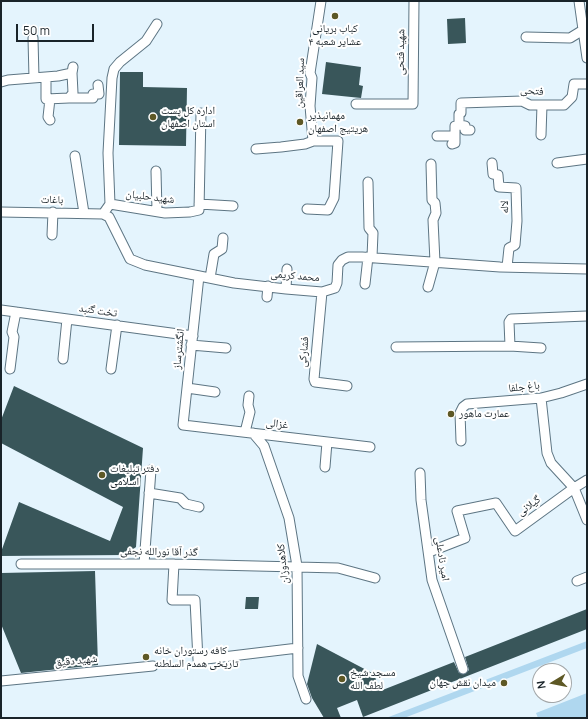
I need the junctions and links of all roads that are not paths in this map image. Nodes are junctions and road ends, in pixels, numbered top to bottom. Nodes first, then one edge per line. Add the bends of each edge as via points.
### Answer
1 (321, 1) edge
2 (414, 1) edge
3 (579, 1) edge
4 (157, 24) dead end
5 (583, 30) junction
6 (526, 37) dead end
7 (33, 38) dead end
8 (587, 58) edge
9 (46, 77) junction
10 (34, 78) junction
11 (1, 82) edge
12 (587, 84) edge
13 (98, 85) dead end
14 (50, 99) junction
15 (71, 101) junction
16 (356, 104) dead end
17 (542, 105) junction
18 (201, 113) dead end
19 (50, 120) dead end
20 (459, 125) junction
21 (470, 130) dead end
22 (541, 135) dead end
23 (437, 136) dead end
24 (313, 141) junction
25 (256, 149) dead end
26 (75, 156) dead end
27 (587, 159) edge
28 (492, 163) dead end
29 (557, 163) dead end
30 (432, 164) dead end
31 (156, 170) dead end
32 (368, 182) dead end
33 (110, 204) junction
34 (233, 206) dead end
35 (199, 207) junction
36 (307, 209) dead end
37 (157, 211) junction
38 (1, 212) edge
39 (53, 212) junction
40 (84, 213) junction
41 (102, 214) junction
42 (52, 235) dead end
43 (223, 238) dead end
44 (370, 257) junction
45 (435, 262) junction
46 (507, 267) junction
47 (287, 269) dead end
48 (587, 270) edge
49 (199, 276) junction
50 (210, 278) junction
51 (366, 284) dead end
52 (268, 286) junction
53 (428, 287) dead end
54 (286, 289) junction
55 (322, 292) junction
56 (267, 297) dead end
57 (1, 310) edge
58 (16, 312) junction
59 (587, 316) edge
60 (67, 319) junction
61 (118, 325) junction
62 (193, 336) junction
63 (192, 345) junction
64 (510, 346) junction
65 (396, 347) dead end
66 (226, 348) dead end
67 (540, 348) dead end
68 (63, 359) dead end
69 (10, 369) dead end
70 (111, 370) dead end
71 (587, 384) edge
72 (347, 386) dead end
73 (187, 388) junction
74 (215, 392) dead end
75 (249, 396) dead end
76 (541, 398) junction
77 (182, 425) joint
78 (249, 433) junction
79 (461, 441) dead end
80 (327, 442) junction
81 (370, 446) dead end
82 (325, 467) dead end
83 (151, 470) dead end
84 (420, 473) dead end
85 (587, 480) edge
86 (574, 488) junction
87 (149, 493) junction
88 (199, 507) dead end
89 (587, 520) edge
90 (428, 552) junction
91 (21, 564) dead end
92 (144, 564) junction
93 (174, 564) junction
94 (297, 566) junction
95 (587, 577) edge
96 (375, 578) dead end
97 (577, 581) dead end
98 (298, 648) junction
99 (153, 666) dead end
100 (463, 669) dead end
101 (1, 681) edge
102 (306, 699) dead end

1 - 24 street, سید العراقین via 310,73
2 - 16 street, شهید فتحی via 413,104
3 - 5 street
4 - 33 street via 146,41 114,69 108,152
5 - 6 street via 570,38
5 - 8 street
7 - 10 street
9 - 10 street
9 - 14 street via 46,98
9 - 15 street via 58,76 72,70
10 - 11 street
12 - 17 street, فتحی via 574,84 572,97 564,105
13 - 15 street via 99,94 93,94 93,98
14 - 15 street
14 - 19 street
17 - 20 street, فتحی via 522,102 461,103
17 - 22 street
18 - 35 street
20 - 21 street
20 - 23 street via 455,126 453,140
24 - 25 street
24 - 36 street via 338,141 334,198 328,210
26 - 40 street
27 - 29 street
28 - 46 street, لاله via 493,174 498,176 499,187 516,188 515,245 509,248
30 - 45 street via 432,200 436,213 433,220
31 - 37 street
32 - 44 street via 369,228 373,233
33 - 37 street, شهید حلبیان
33 - 41 street, شهید حلبیان
34 - 35 street, شهید حلبیان
35 - 37 street, شهید حلبیان via 179,213
38 - 39 street, باغات
39 - 40 street, باغات
39 - 42 street
40 - 41 street, باغات
41 - 49 street, محمد کریمی via 109,217 130,259
43 - 50 street via 222,249 214,254
44 - 45 street, محمد کریمی
44 - 51 street
44 - 55 street, محمد کریمی via 348,257 342,260 338,265 335,288
45 - 46 street, محمد کریمی
45 - 53 street
46 - 48 street, محمد کریمی
47 - 54 street
49 - 50 street, محمد کریمی
49 - 62 street, انگشترساز
50 - 52 street, محمد کریمی
52 - 54 street, محمد کریمی
52 - 56 street
54 - 55 street, محمد کریمی
55 - 72 street, فشارکی via 314,382
57 - 58 street, تخت گنبد
58 - 60 street, تخت گنبد
58 - 69 street
59 - 64 street via 512,318 509,322
60 - 61 street, تخت گنبد
60 - 68 street
61 - 62 street, تخت گنبد
61 - 70 street
62 - 63 street, انگشترساز
63 - 66 street
63 - 73 street, انگشترساز
64 - 65 street
64 - 67 street
71 - 76 street, باغ جلفا
73 - 74 street
73 - 77 street, انگشترساز
75 - 78 street
76 - 79 street, باغ جلفا via 467,404 460,413
76 - 86 street via 547,453 551,463
77 - 78 street, غزالی
78 - 80 street, غزالی
78 - 94 street, کلاهدوزان via 264,446 289,518
80 - 81 street, غزالی
80 - 82 street
83 - 87 street
84 - 90 street, امیر نادعلی
85 - 86 street
86 - 89 street
86 - 90 street, گیلانی via 515,531 496,503 457,511 465,538
87 - 88 street via 180,498 186,504
87 - 92 street
90 - 100 street, امیر نادعلی via 432,580
91 - 92 street, گذر آقا نورالله نجفی
92 - 93 street, گذر آقا نورالله نجفی
93 - 94 street, گذر آقا نورالله نجفی
93 - 98 street via 172,600 195,600 198,660
94 - 96 street via 338,568
94 - 98 street, کلاهدوزان
95 - 97 street
98 - 102 street, کلاهدوزان via 298,676
99 - 101 street, شهید دقیق

